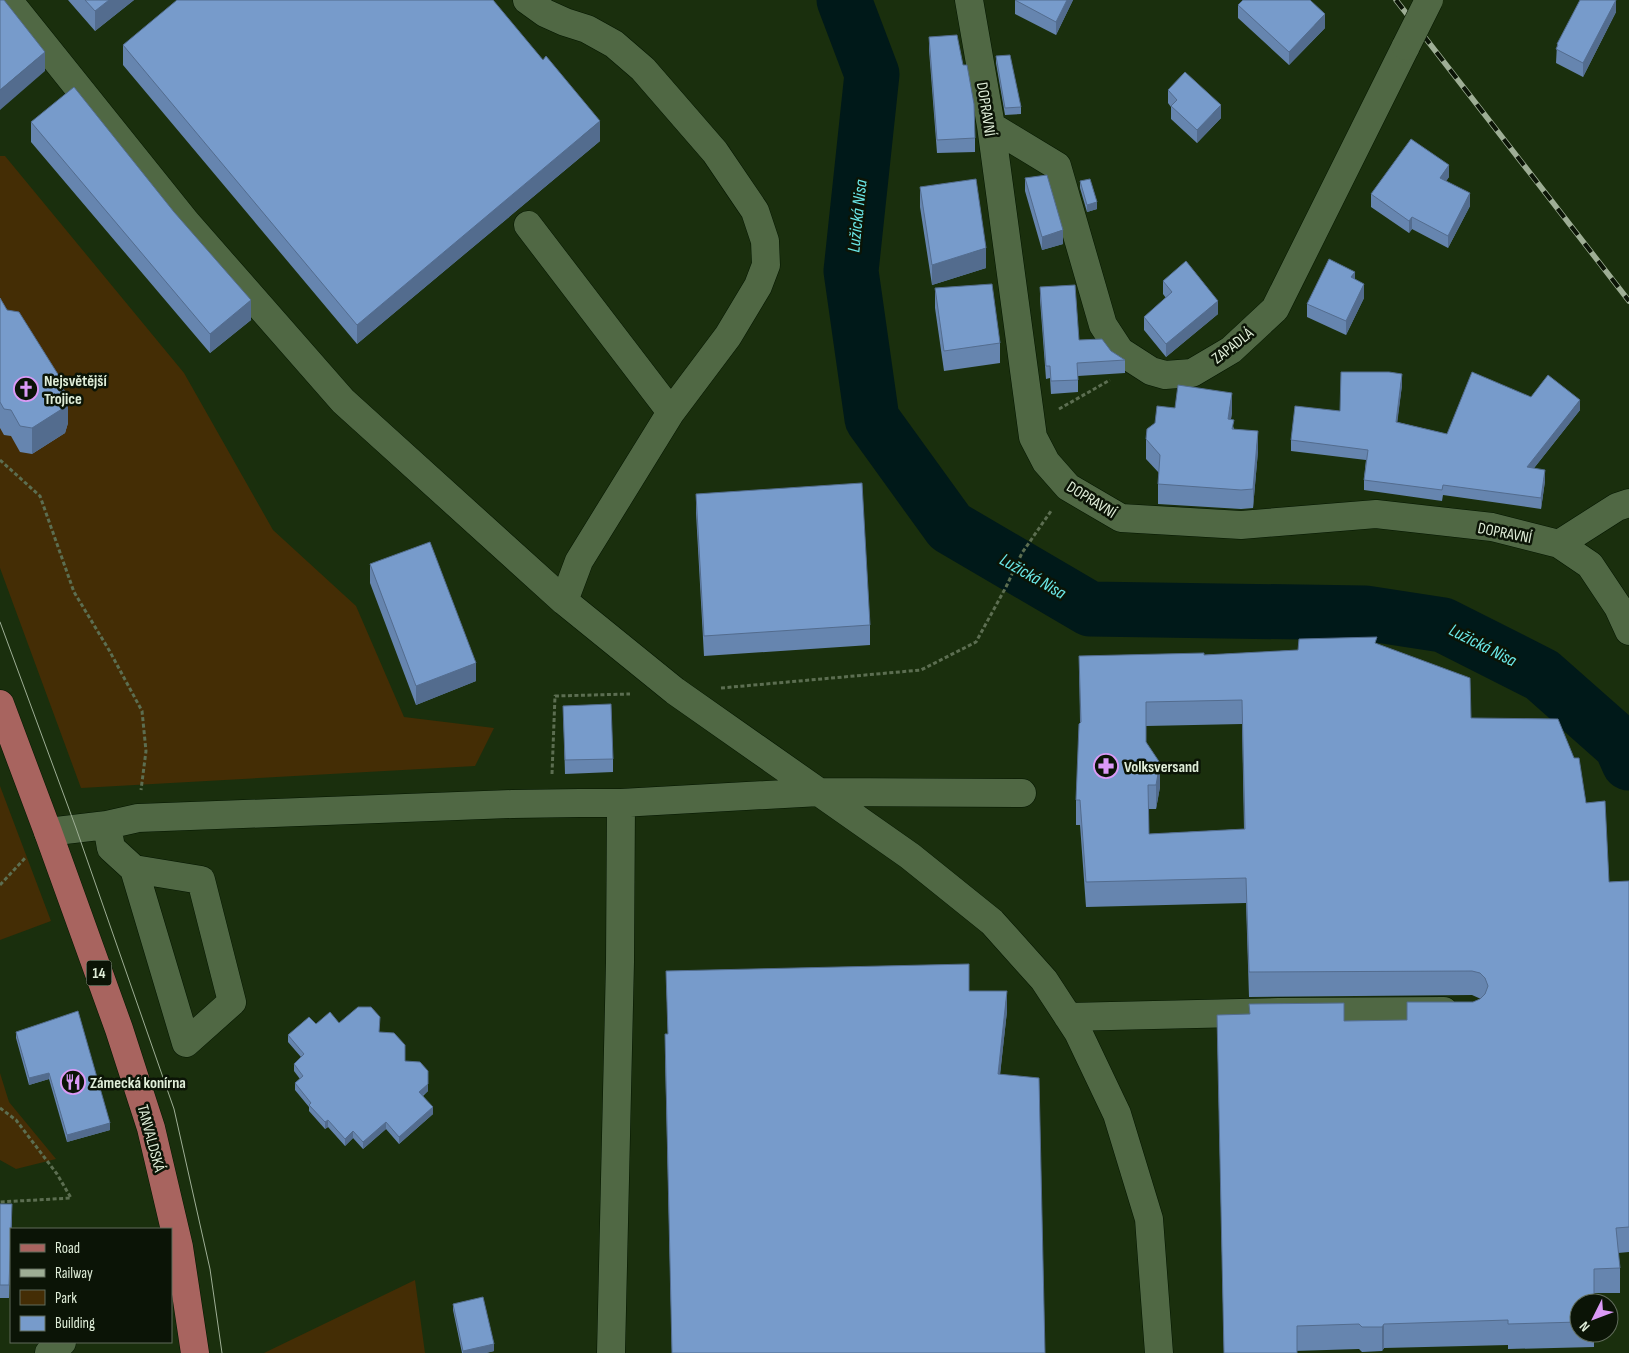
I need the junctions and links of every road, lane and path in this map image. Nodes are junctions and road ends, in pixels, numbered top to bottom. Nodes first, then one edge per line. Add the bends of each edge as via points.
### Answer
1 (8, 0) edge
2 (527, 0) edge
3 (970, 0) edge
4 (1429, 0) edge
5 (991, 126) junction
6 (528, 225) dead end
7 (1114, 377) dead end
8 (1055, 411) dead end
9 (671, 412) junction
10 (0, 460) edge
11 (1068, 487) junction
12 (1629, 503) edge
13 (1559, 544) junction
14 (564, 601) junction
15 (1629, 632) edge
16 (675, 691) junction
17 (631, 694) dead end
18 (0, 704) edge
19 (552, 778) dead end
20 (820, 792) junction
21 (1022, 793) dead end
22 (621, 804) junction
23 (138, 818) junction
24 (107, 825) junction
25 (48, 832) junction
26 (134, 869) junction
27 (1472, 1011) edge
28 (1068, 1017) junction
29 (0, 1108) edge
30 (0, 1202) edge
31 (170, 1228) edge
32 (172, 1236) edge
33 (175, 1250) edge
34 (61, 1343) edge
35 (49, 1353) edge
36 (196, 1353) edge
37 (611, 1353) edge
38 (1159, 1353) edge

1 - 14 street via 186,222 343,401
2 - 9 street via 545,13 587,28 614,44 644,69 715,152 755,211 765,240 766,265 758,286 728,336
3 - 5 street, DOPRAVNÍ
4 - 5 street, ZAPADLÁ, bridge via 1275,308 1231,350 1192,373 1165,375 1151,371 1120,351 1103,326 1057,166
5 - 11 street, DOPRAVNÍ via 1033,437 1046,462
6 - 9 street
7 - 8 path
9 - 14 street via 580,561
10 - 23 path via 40,496 74,592 142,711 146,751
11 - 13 street, DOPRAVNÍ via 1121,518 1241,525 1376,514 1492,527
11 - 16 path via 1022,553 976,642 921,670
12 - 13 street via 1617,507
13 - 15 street, DOPRAVNÍ via 1590,565 1618,607
14 - 16 street
16 - 20 street
17 - 19 path via 555,696
18 - 25 main road, TANVALDSKÁ / 14
20 - 21 street
20 - 22 street
20 - 28 street via 910,856 992,922 1044,980
22 - 23 street via 580,802
22 - 37 street
23 - 24 street
24 - 25 street
24 - 26 street via 111,848
25 - 31 main road, TANVALDSKÁ / 14 via 147,1115
26 - 26 street via 184,1034 186,1043 232,1002 201,880
27 - 28 street
28 - 38 street via 1117,1114 1149,1219
29 - 30 path via 16,1120 71,1198
32 - 33 main road, TANVALDSKÁ / 14
33 - 36 main road, TANVALDSKÁ / 14
34 - 35 street

